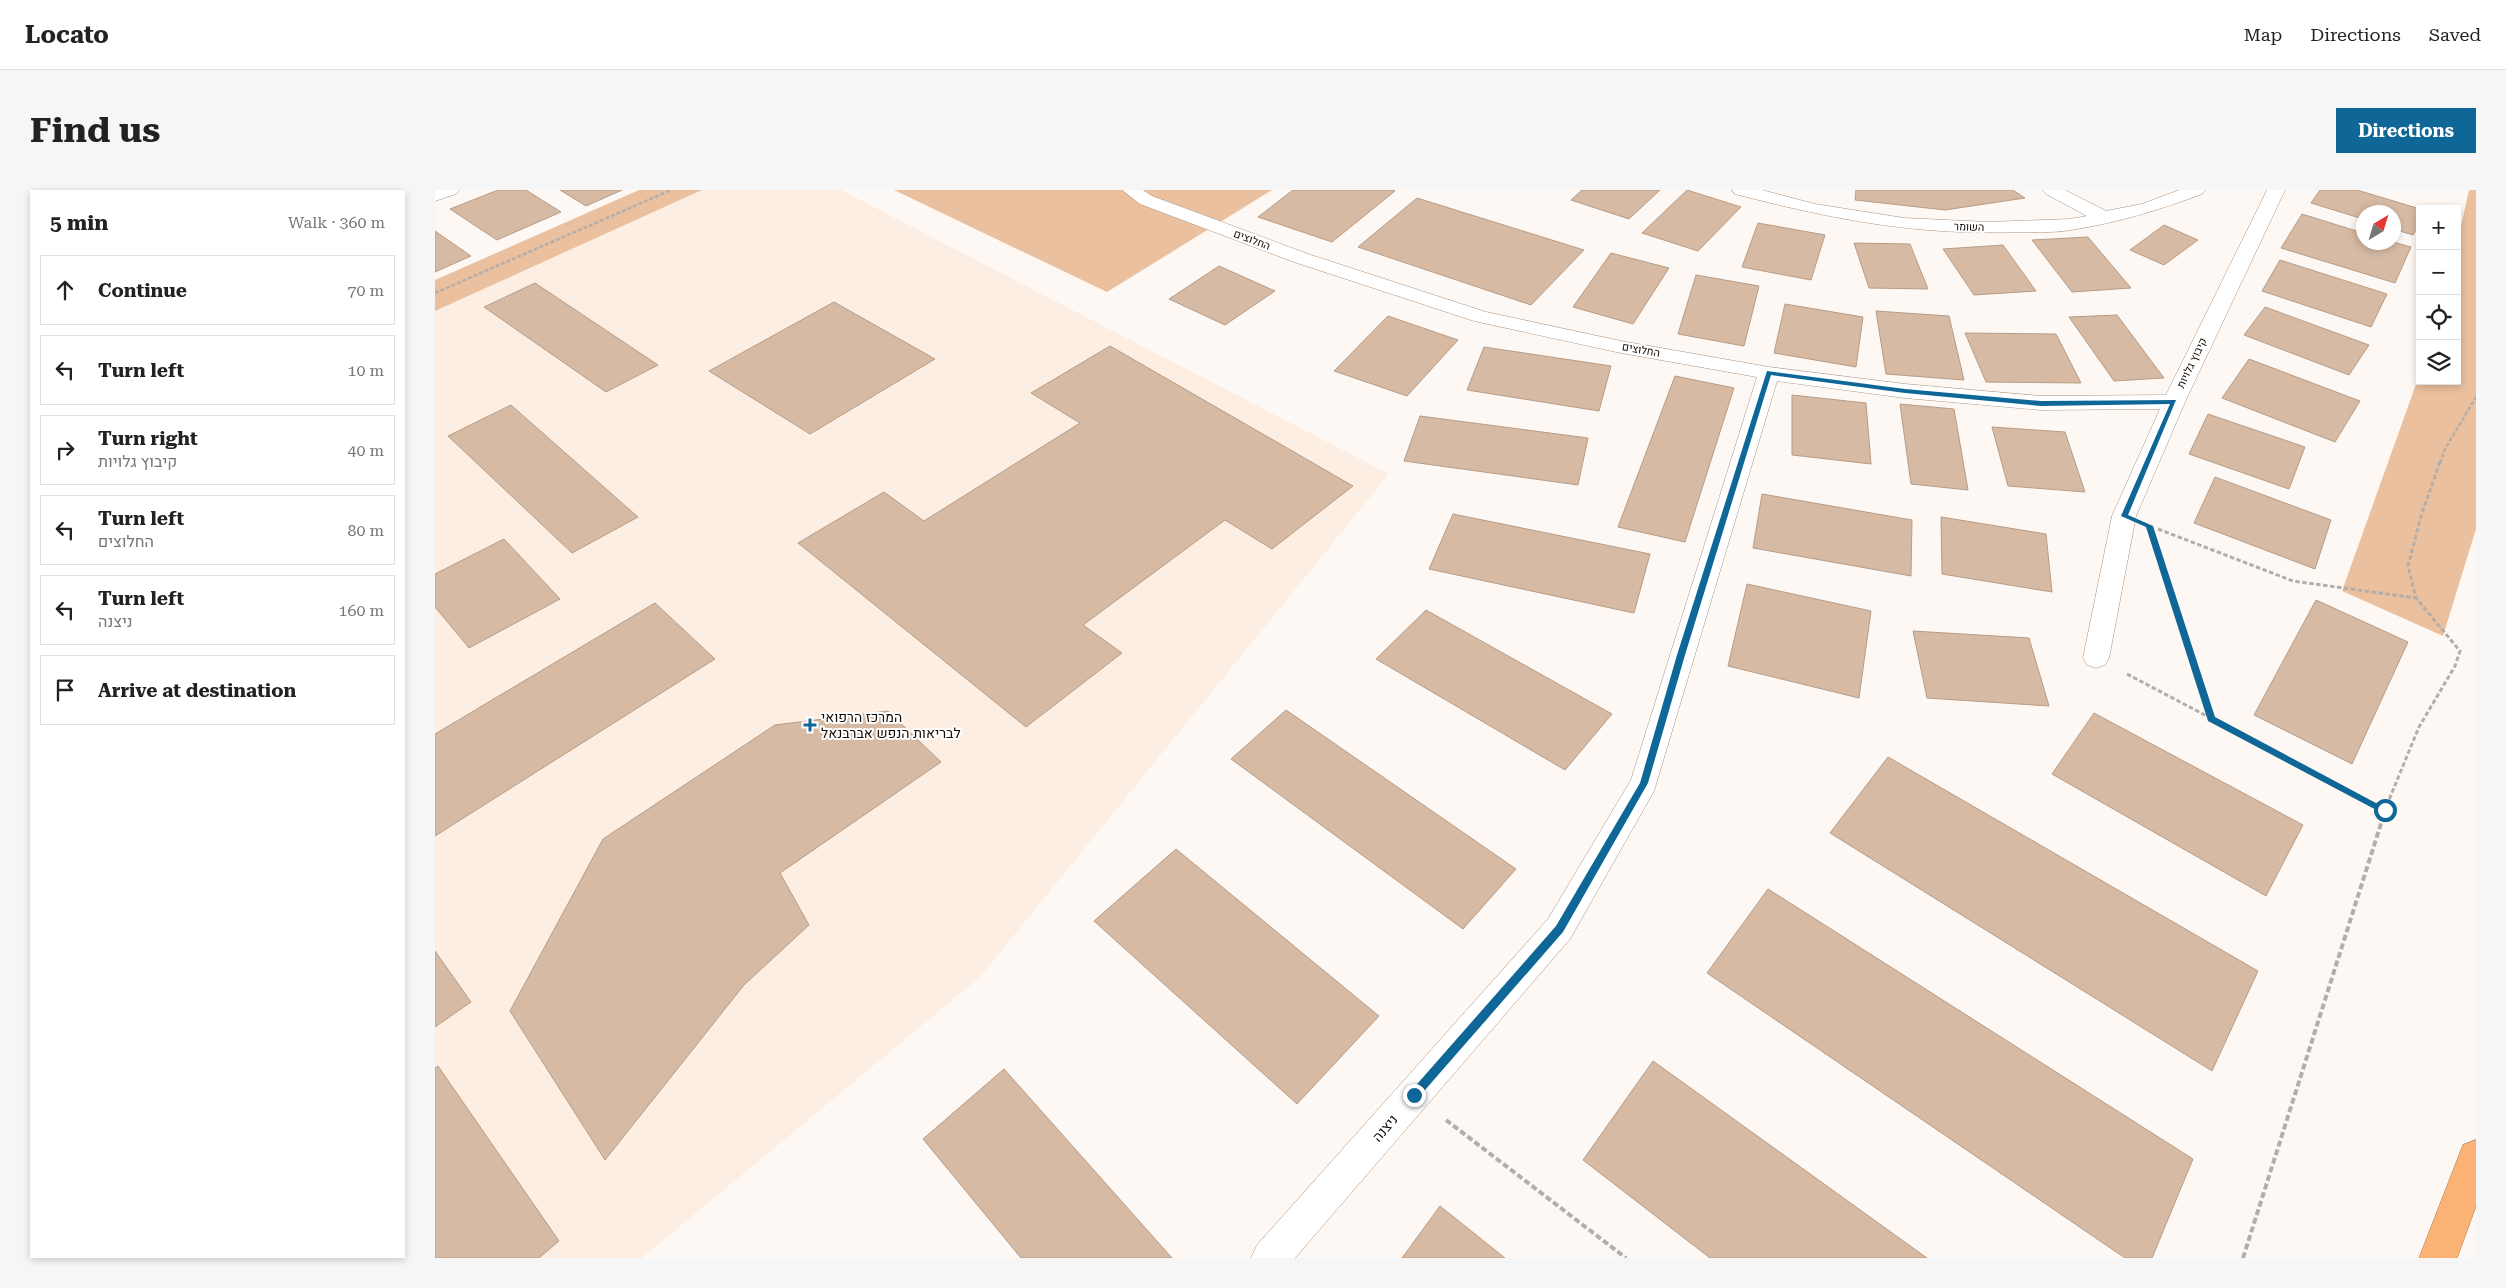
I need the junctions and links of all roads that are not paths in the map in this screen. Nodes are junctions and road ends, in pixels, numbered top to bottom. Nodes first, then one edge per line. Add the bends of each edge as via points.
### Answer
1 (450, 190) edge
2 (1131, 190) edge
3 (1741, 190) edge
4 (2052, 190) edge
5 (2196, 190) edge
6 (2276, 190) edge
7 (435, 196) edge
8 (2103, 217) junction
9 (1769, 372) junction
10 (2174, 402) junction
11 (2096, 658) road end
12 (2476, 1158) edge
13 (1270, 1258) edge
14 (2437, 1258) edge

1 - 7 street
2 - 9 street, החלוצים via 1146,200 1301,258 1481,317
3 - 8 street, השומר via 1814,208 1904,224 1988,228 2070,225
4 - 8 street
5 - 8 street, השומר via 2147,208
6 - 10 street, קיבוץ גלויות
9 - 10 street, החלוצים via 1905,391 2041,404
9 - 13 street, ניצנה via 1644,783 1559,929
10 - 11 street, קיבוץ גלויות via 2124,516
12 - 14 highway

